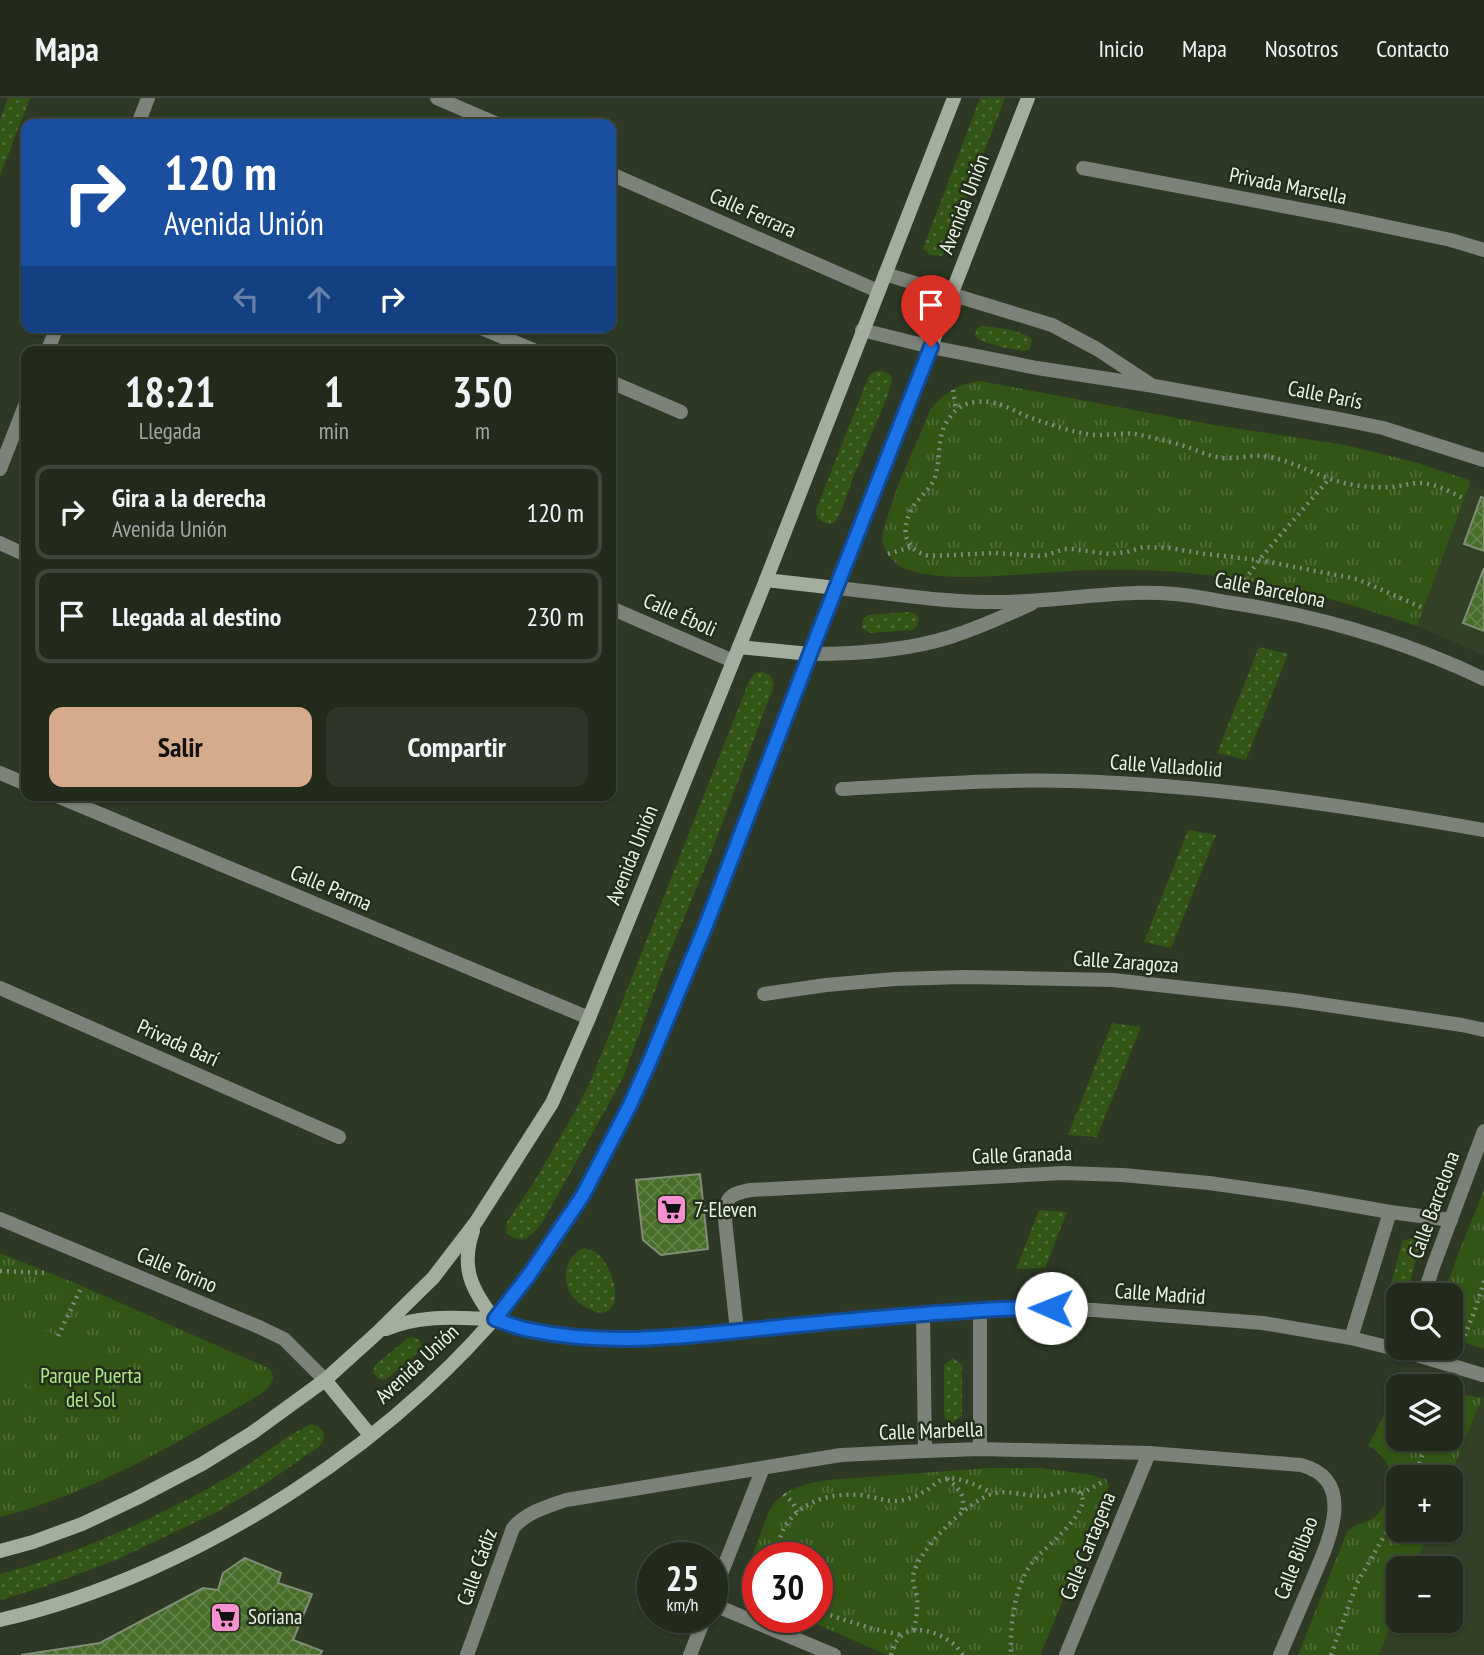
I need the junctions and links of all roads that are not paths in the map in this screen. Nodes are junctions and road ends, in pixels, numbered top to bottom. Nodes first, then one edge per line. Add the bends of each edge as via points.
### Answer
1 (148, 98) edge
2 (437, 98) edge
3 (954, 98) edge
4 (1028, 98) edge
5 (140, 119) edge
6 (485, 119) edge
7 (1083, 168) dead end
8 (616, 176) edge
9 (1484, 250) edge
10 (885, 274) junction
11 (878, 290) junction
12 (951, 295) junction
13 (862, 330) junction
14 (494, 333) edge
15 (524, 346) edge
16 (931, 347) junction
17 (616, 384) edge
18 (1154, 386) junction
19 (681, 412) dead end
20 (21, 416) edge
21 (1484, 460) edge
22 (0, 469) edge
23 (0, 543) edge
24 (21, 553) edge
25 (766, 580) junction
26 (836, 588) junction
27 (1039, 601) junction
28 (616, 610) edge
29 (739, 647) junction
30 (810, 654) junction
31 (733, 662) junction
32 (1484, 679) edge
33 (0, 773) edge
34 (21, 781) edge
35 (842, 789) dead end
36 (69, 801) edge
37 (1484, 831) edge
38 (0, 988) edge
39 (764, 994) dead end
40 (589, 1018) junction
41 (1484, 1030) edge
42 (1484, 1131) edge
43 (339, 1137) dead end
44 (1390, 1212) junction
45 (0, 1219) edge
46 (1451, 1220) junction
47 (476, 1222) junction
48 (1428, 1283) edge
49 (980, 1310) junction
50 (923, 1314) junction
51 (495, 1319) junction
52 (737, 1331) junction
53 (377, 1333) junction
54 (1351, 1338) junction
55 (1386, 1345) edge
56 (1438, 1360) edge
57 (1483, 1375) edge
58 (325, 1380) junction
59 (370, 1435) junction
60 (980, 1449) junction
61 (925, 1451) junction
62 (1149, 1453) junction
63 (763, 1468) junction
64 (1323, 1476) joint
65 (543, 1508) joint
66 (0, 1551) edge
67 (728, 1557) edge
68 (728, 1611) edge
69 (0, 1620) edge
70 (699, 1633) edge
71 (467, 1655) edge
72 (690, 1655) edge
73 (834, 1655) edge
74 (1066, 1655) edge
75 (1280, 1655) edge

1 - 5 street
2 - 6 street
3 - 10 street, Avenida Unión
4 - 12 street, Avenida Unión
7 - 9 street, Privada Marsella
8 - 11 street, Calle Ferrara
10 - 11 street, Avenida Unión
10 - 12 street, Calle París
11 - 13 street, Avenida Unión
12 - 16 street, Avenida Unión
12 - 18 street, Calle París via 1052,325
13 - 16 street, Calle París
13 - 25 street, Avenida Unión
14 - 15 street
16 - 18 street, Calle París
16 - 26 street, Avenida Unión
17 - 19 street
18 - 21 street, Calle París via 1344,420
20 - 22 street
23 - 24 street
25 - 26 street
25 - 29 street, Avenida Unión
26 - 27 street, Calle Barcelona via 972,602
26 - 30 street, Avenida Unión
27 - 30 street, Calle Barcelona via 949,638 844,654
27 - 32 street, Calle Barcelona via 1176,594 1274,609 1409,647
28 - 31 street, Calle Éboli
29 - 30 street
29 - 31 street, Avenida Unión
30 - 51 street, Avenida Unión via 706,925 630,1105 583,1195
31 - 40 street, Avenida Unión
33 - 34 street
35 - 37 street, Calle Valladolid via 995,780 1167,786 1233,791
36 - 40 street, Calle Parma
38 - 43 street, Privada Barí
39 - 41 street, Calle Zaragoza via 907,979 1113,980 1293,1000
40 - 47 street, Avenida Unión via 552,1103
42 - 46 street, Calle Barcelona
44 - 46 street, Calle Granada
44 - 52 street, Calle Granada via 1209,1183 1123,1175 1063,1173 751,1189 733,1194 725,1203
44 - 54 street, Calle Barcelona
45 - 58 street, Calle Torino via 258,1326 284,1339
46 - 48 street, Calle Barcelona
47 - 51 street via 469,1240 467,1271 478,1298
47 - 53 street, Avenida Unión via 433,1278
49 - 50 street, Calle Madrid
49 - 54 street, Calle Madrid via 1178,1316
49 - 60 street
50 - 52 street, Calle Madrid
50 - 61 street
51 - 52 street, Calle Madrid via 529,1330 593,1339
51 - 53 street via 425,1318
51 - 59 street, Avenida Unión via 441,1374
53 - 58 street, Avenida Unión
54 - 55 street, Calle Madrid
56 - 57 street, Calle Madrid
58 - 59 street
58 - 66 street, Avenida Unión via 202,1464 82,1524
59 - 69 street, Avenida Unión via 279,1502 212,1539 94,1592
60 - 61 street, Calle Marbella
60 - 62 street, Calle Marbella
61 - 63 street, Calle Marbella via 841,1455
62 - 64 street, Calle Marbella via 1301,1465
62 - 74 street, Calle Cartagena
63 - 65 street, Calle Marbella via 566,1500
63 - 67 street
64 - 75 street, Calle Bilbao via 1335,1504 1333,1524
65 - 71 street, Calle Cádiz via 513,1528
68 - 73 street
70 - 72 street

